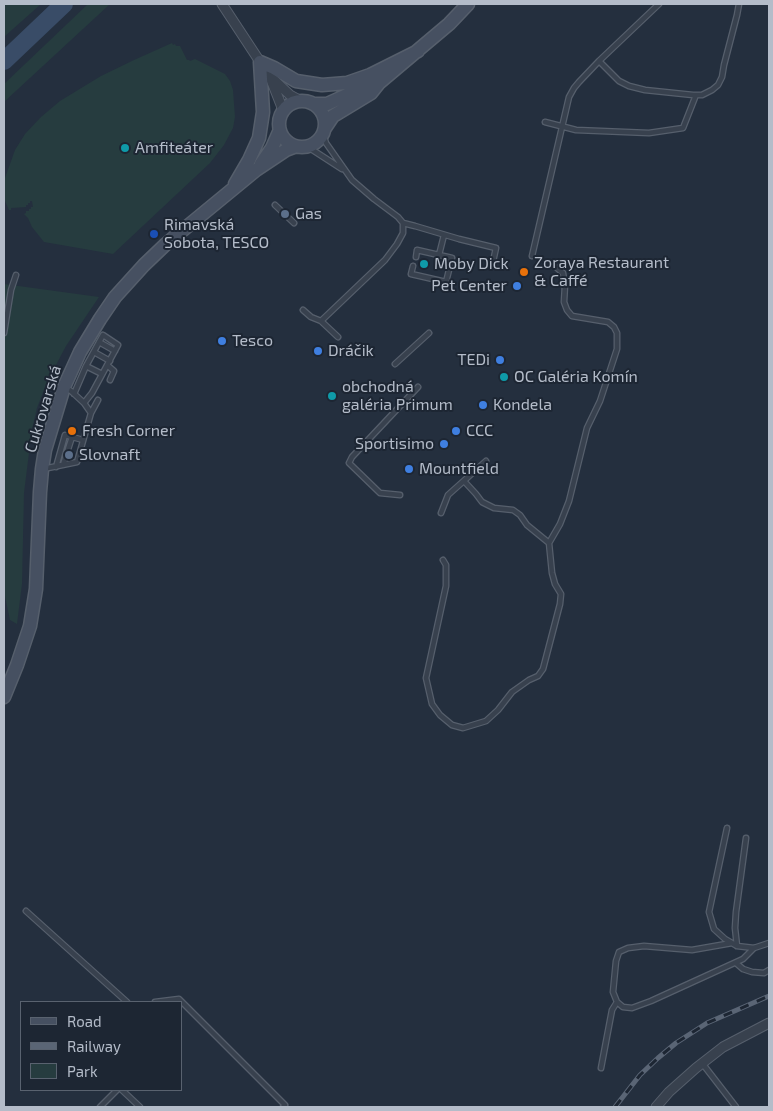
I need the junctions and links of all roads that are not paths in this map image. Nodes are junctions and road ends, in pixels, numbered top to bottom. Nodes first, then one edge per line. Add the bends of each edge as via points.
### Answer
1 (222, 4) edge
2 (468, 4) edge
3 (659, 4) edge
4 (739, 4) edge
5 (418, 51) junction
6 (599, 61) junction
7 (260, 62) junction
8 (270, 77) junction
9 (379, 83) junction
10 (696, 95) junction
11 (301, 101) junction
12 (314, 104) junction
13 (283, 110) junction
14 (545, 122) dead end
15 (562, 126) junction
16 (324, 131) junction
17 (279, 132) junction
18 (294, 146) junction
19 (308, 147) junction
20 (256, 170) junction
21 (345, 171) junction
22 (232, 190) junction
23 (275, 205) dead end
24 (294, 223) dead end
25 (403, 224) junction
26 (444, 235) junction
27 (438, 255) junction
28 (532, 256) dead end
29 (416, 257) dead end
30 (413, 266) dead end
31 (492, 266) dead end
32 (557, 268) dead end
33 (16, 275) dead end
34 (303, 310) dead end
35 (321, 321) junction
36 (4, 333) edge
37 (428, 333) dead end
38 (338, 337) dead end
39 (99, 342) junction
40 (115, 351) junction
41 (94, 352) junction
42 (109, 363) junction
43 (395, 364) dead end
44 (86, 366) junction
45 (102, 374) junction
46 (110, 380) dead end
47 (418, 387) dead end
48 (69, 390) junction
49 (98, 400) dead end
50 (84, 403) junction
51 (91, 413) junction
52 (72, 437) junction
53 (83, 440) junction
54 (486, 461) dead end
55 (64, 465) junction
56 (56, 467) junction
57 (42, 469) junction
58 (464, 481) junction
59 (400, 495) dead end
60 (441, 514) dead end
61 (549, 543) junction
62 (443, 560) dead end
63 (4, 697) edge
64 (727, 828) dead end
65 (746, 838) dead end
66 (26, 911) dead end
67 (732, 943) junction
68 (769, 943) edge
69 (738, 946) junction
70 (754, 948) junction
71 (736, 963) junction
72 (769, 970) edge
73 (126, 1001) edge
74 (161, 1001) edge
75 (182, 1001) edge
76 (182, 1001) edge
77 (617, 1002) junction
78 (769, 1023) edge
79 (702, 1063) junction
80 (601, 1068) dead end
81 (116, 1091) edge
82 (123, 1091) edge
83 (286, 1106) edge
84 (100, 1107) edge
85 (140, 1107) edge
86 (656, 1107) edge
87 (736, 1107) edge

1 - 7 street
2 - 5 main road
3 - 6 lane
4 - 10 lane via 722,77 712,90
5 - 7 main road via 370,75 347,83 322,85 296,80
5 - 9 main road
6 - 10 lane via 618,81 629,86
6 - 15 lane via 574,88
7 - 8 street
7 - 22 main road via 264,112 259,138
8 - 11 street
8 - 13 street
9 - 12 main road via 327,104
9 - 16 main road via 371,93 333,116
10 - 15 lane via 683,128 650,134 576,130
11 - 12 main road
11 - 13 main road
12 - 16 main road via 321,110
13 - 17 main road, Cukrovarská via 279,117
14 - 15 lane
15 - 28 lane
16 - 19 main road via 319,140
16 - 21 lane via 326,143
17 - 18 main road
17 - 20 main road, Cukrovarská
18 - 19 main road
18 - 20 main road, Cukrovarská
19 - 21 lane
20 - 22 main road, Cukrovarská
21 - 25 lane
22 - 48 main road, Cukrovarská via 166,244 115,297 80,352
23 - 24 lane
25 - 26 lane
25 - 35 lane via 403,232 385,260
26 - 27 lane
26 - 31 lane via 496,248
27 - 29 lane via 417,250
27 - 30 lane via 452,258 446,282 411,274
32 - 61 lane via 563,273 567,310 572,316 608,322 617,333 617,349 600,401 587,428 569,501
33 - 36 lane
34 - 35 lane
35 - 38 lane
37 - 43 lane
39 - 40 lane
39 - 40 lane via 103,335 118,345
39 - 41 lane
40 - 42 lane
41 - 42 lane
41 - 44 lane
42 - 45 lane
42 - 46 lane via 114,371
44 - 45 lane
44 - 48 lane
45 - 50 lane
47 - 59 lane via 348,463 380,493
48 - 50 lane
48 - 57 main road, Cukrovarská via 45,450
49 - 51 lane
50 - 51 lane
51 - 53 lane
52 - 53 lane
52 - 55 lane
52 - 56 lane via 65,435
53 - 55 lane via 77,462
54 - 58 lane
55 - 56 lane
56 - 57 lane
57 - 63 main road, Cukrovarská via 36,589 30,626
58 - 60 lane via 448,494
58 - 61 lane via 482,502 520,514 527,525
61 - 62 lane via 552,573 561,594 543,669 538,676 512,692 486,720 463,728 440,715 432,704 426,678 446,586
64 - 67 lane via 710,912 714,930
65 - 69 lane via 735,928
66 - 73 lane
67 - 69 lane
67 - 77 lane via 692,950 644,946 619,952 613,992
68 - 70 lane
69 - 70 lane
70 - 71 lane
71 - 72 lane via 752,972
71 - 77 lane via 651,1002 632,1008
74 - 76 lane via 179,998
75 - 83 lane
77 - 80 lane via 612,1010
78 - 79 street
79 - 86 street
79 - 87 lane
81 - 84 lane
82 - 85 lane

